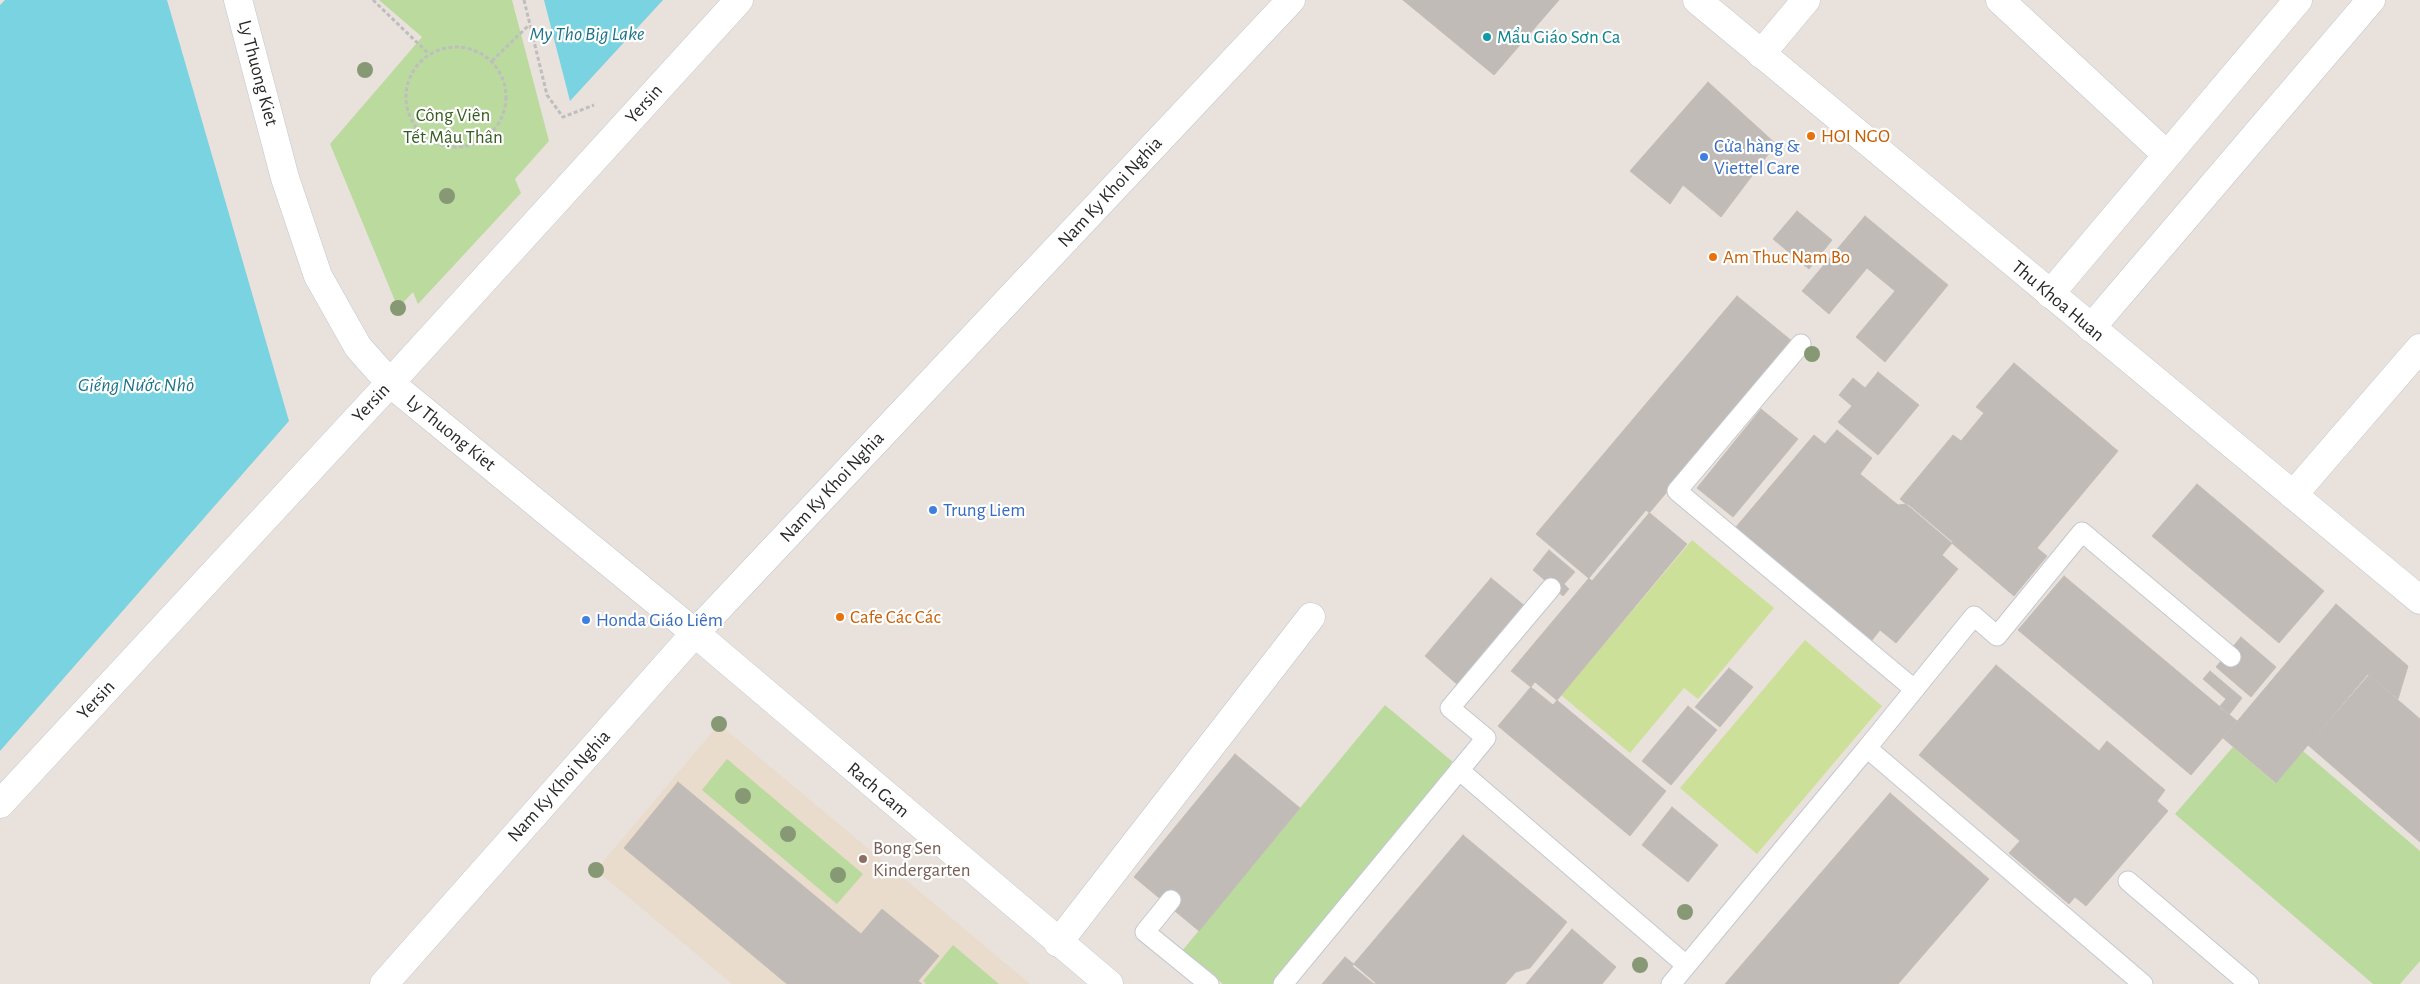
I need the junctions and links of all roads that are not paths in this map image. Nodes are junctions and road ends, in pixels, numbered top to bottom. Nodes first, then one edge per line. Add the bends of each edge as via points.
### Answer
1 (238, 0) edge
2 (739, 0) edge
3 (1291, 0) edge
4 (1697, 0) edge
5 (1806, 0) edge
6 (2298, 0) edge
7 (2371, 0) edge
8 (2002, 1) edge
9 (1761, 54) junction
10 (2167, 155) junction
11 (2050, 294) junction
12 (2091, 328) junction
13 (1801, 344) dead end
14 (2420, 348) edge
15 (390, 383) junction
16 (2293, 495) junction
17 (1551, 588) dead end
18 (2420, 600) edge
19 (1311, 617) dead end
20 (695, 633) junction
21 (2231, 657) dead end
22 (1914, 689) junction
23 (1866, 748) junction
24 (1459, 770) junction
25 (0, 804) edge
26 (2128, 881) dead end
27 (1171, 900) dead end
28 (1058, 943) junction
29 (1686, 965) junction
30 (384, 984) edge
31 (1109, 984) edge
32 (1209, 984) edge
33 (1283, 984) edge
34 (1671, 984) edge
35 (2143, 984) edge
36 (2249, 984) edge

1 - 15 street, Ly Thuong Kiet via 285,178 318,276 358,347
2 - 15 street, Yersin
3 - 20 street, Nam Ky Khoi Nghia
4 - 9 street, Thu Khoa Huan
5 - 9 street
6 - 10 street
7 - 12 street
8 - 10 street
9 - 11 street, Thu Khoa Huan
10 - 11 street
11 - 12 street, Thu Khoa Huan
12 - 16 street, Thu Khoa Huan
13 - 22 lane via 1677,491
14 - 16 street
15 - 20 street, Ly Thuong Kiet
15 - 25 street, Yersin
16 - 18 street, Thu Khoa Huan
17 - 24 lane via 1450,708 1486,738
19 - 28 street
20 - 28 street, Rach Gam
20 - 30 street, Nam Ky Khoi Nghia
21 - 22 lane via 2082,532 1997,636 1974,616
22 - 23 lane
23 - 29 lane
23 - 35 lane
24 - 29 lane
24 - 33 lane
26 - 36 lane
27 - 32 lane via 1145,932
28 - 31 street, Rach Gam
29 - 34 lane

